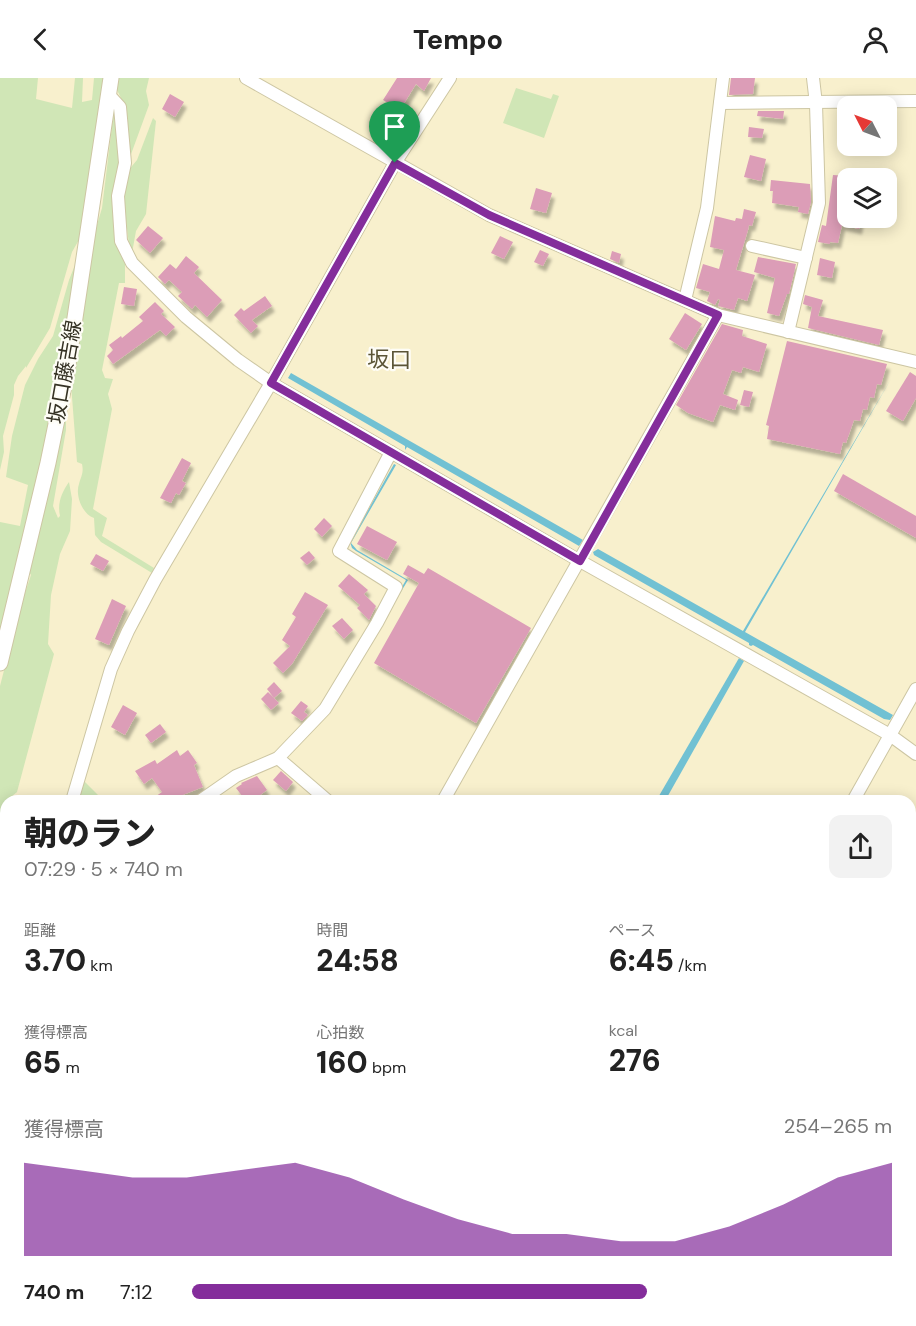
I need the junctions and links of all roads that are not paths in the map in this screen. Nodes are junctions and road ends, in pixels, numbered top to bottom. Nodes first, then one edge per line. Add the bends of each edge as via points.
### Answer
1 (111, 78) edge
2 (246, 78) edge
3 (450, 78) edge
4 (723, 78) edge
5 (813, 78) edge
6 (109, 95) junction
7 (916, 101) edge
8 (720, 103) junction
9 (816, 104) junction
10 (395, 163) junction
11 (752, 246) dead end
12 (806, 258) junction
13 (686, 300) junction
14 (718, 315) junction
15 (788, 332) junction
16 (916, 362) edge
17 (271, 383) junction
18 (392, 452) junction
19 (580, 561) junction
20 (0, 663) edge
21 (916, 689) edge
22 (890, 735) junction
23 (916, 754) edge
24 (278, 758) junction
25 (74, 795) edge
26 (209, 795) edge
27 (321, 795) edge
28 (446, 795) edge
29 (855, 795) edge

1 - 6 main road, 坂口藤吉線
2 - 10 street
3 - 10 street
4 - 8 street
5 - 9 street
6 - 17 street via 120,107 125,163 118,195 120,230 132,263 186,317
6 - 20 main road, 坂口藤吉線 via 67,371
7 - 9 street
8 - 9 street
8 - 13 street via 707,208
9 - 12 street via 819,202
10 - 13 street via 489,215
10 - 17 street
11 - 12 street
12 - 15 street
13 - 14 street
14 - 15 street
14 - 19 street
15 - 16 street
17 - 18 street
17 - 25 street via 128,631 111,669
18 - 19 street
18 - 24 street via 339,551 396,587 325,709
19 - 22 street
19 - 28 street
21 - 22 street
22 - 23 street
22 - 29 street
24 - 26 street via 236,776
24 - 27 street

